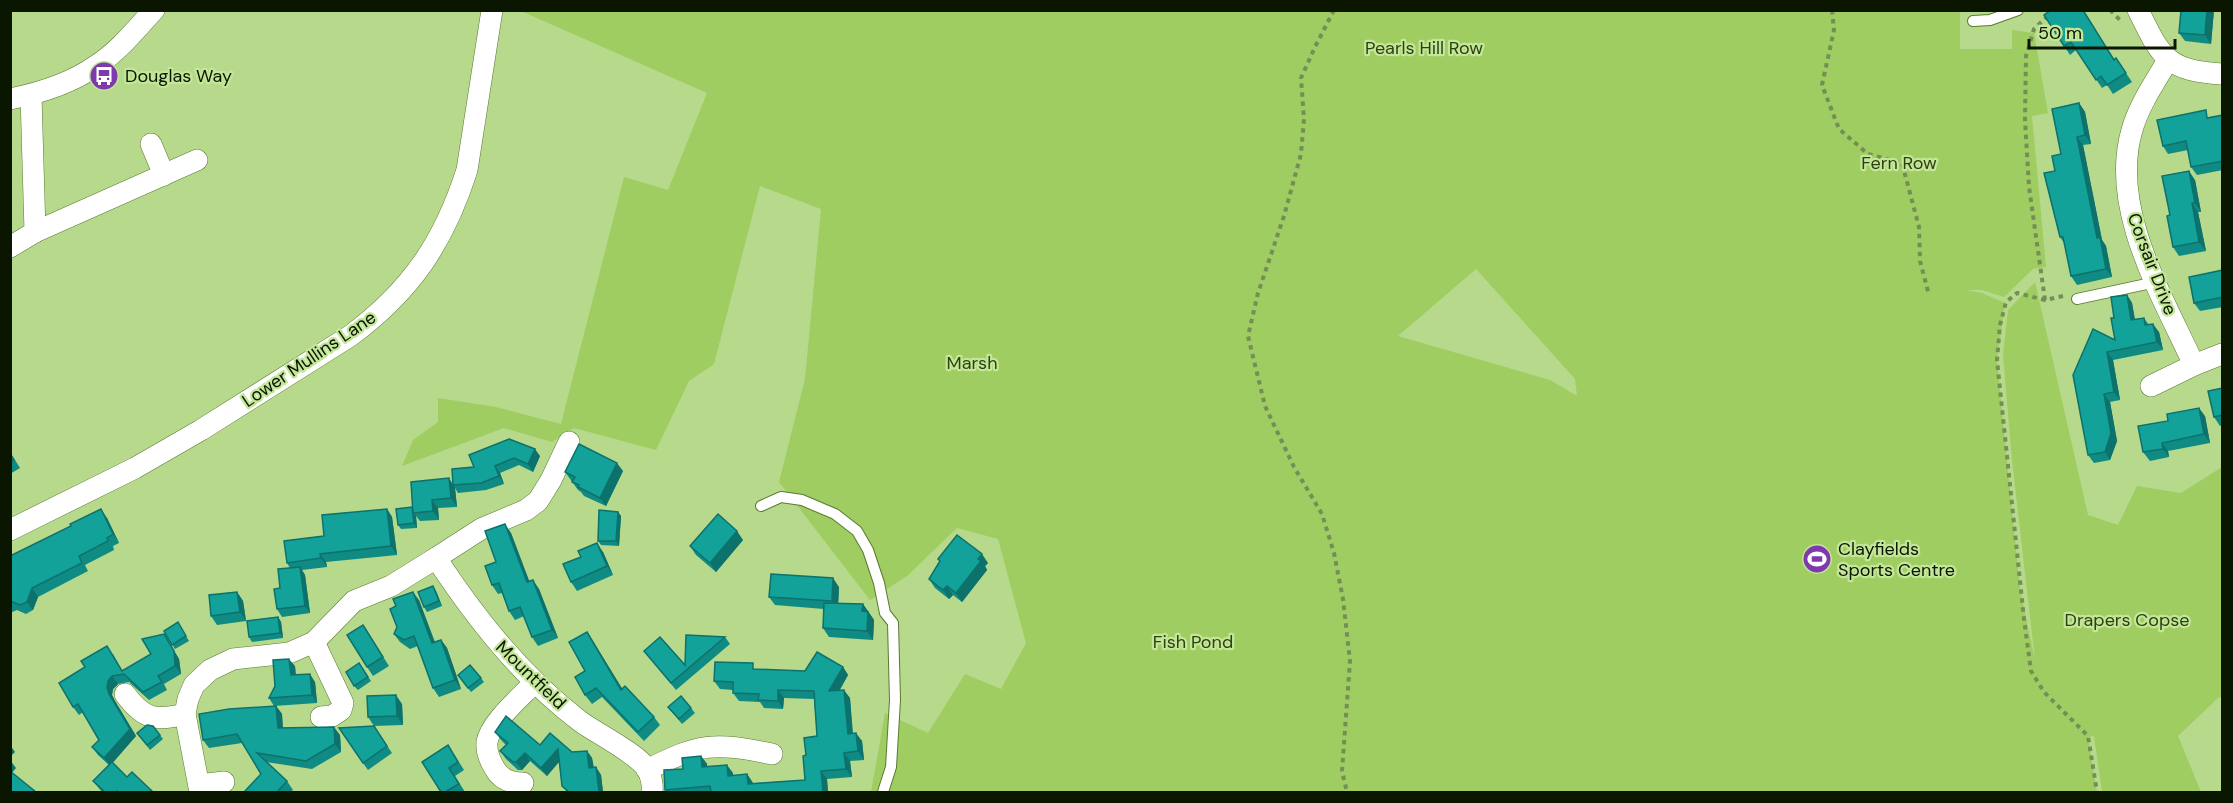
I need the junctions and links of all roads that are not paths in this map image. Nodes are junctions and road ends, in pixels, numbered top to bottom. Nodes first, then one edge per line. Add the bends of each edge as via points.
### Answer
1 (154, 10) edge
2 (492, 10) edge
3 (2018, 10) edge
4 (2138, 10) edge
5 (1973, 21) dead end
6 (2168, 60) junction
7 (2223, 74) edge
8 (20, 97) edge
9 (151, 144) dead end
10 (197, 160) dead end
11 (164, 175) junction
12 (35, 232) junction
13 (10, 247) edge
14 (2156, 282) junction
15 (2077, 299) road end
16 (2223, 354) edge
17 (2194, 365) junction
18 (2151, 386) dead end
19 (569, 442) dead end
20 (761, 506) dead end
21 (10, 530) edge
22 (436, 558) junction
23 (314, 642) junction
24 (534, 683) junction
25 (125, 694) dead end
26 (185, 714) junction
27 (321, 717) dead end
28 (772, 754) dead end
29 (648, 770) junction
30 (224, 782) dead end
31 (523, 783) dead end
32 (199, 789) edge
33 (652, 792) edge
34 (883, 792) edge

1 - 8 street via 96,66 58,85
2 - 21 street, Lower Mullins Lane via 460,194 432,253 398,296 350,336 201,430 135,468
3 - 5 lane via 1990,20
4 - 6 street
6 - 7 street via 2196,71
6 - 14 street, Corsair Drive via 2133,128 2126,166 2136,231
8 - 12 street
9 - 11 street
10 - 11 street
11 - 12 street
12 - 13 street
14 - 15 lane
14 - 17 street, Corsair Drive
16 - 17 street
17 - 18 street
19 - 22 street via 538,501 481,529
20 - 34 lane via 782,497 802,500 835,514 857,531 868,550 885,613 893,623 895,700 891,767
22 - 23 street via 391,586 354,601
22 - 24 street, Mountfield via 487,630
23 - 26 street via 289,653 233,659 210,670 194,686
23 - 27 street via 343,703 332,716
24 - 29 street, Mountfield
24 - 31 street via 499,721 487,744 496,773 512,783
25 - 26 street via 147,716 167,718
26 - 32 street
28 - 29 street via 707,746 680,753
29 - 33 street
30 - 32 street

